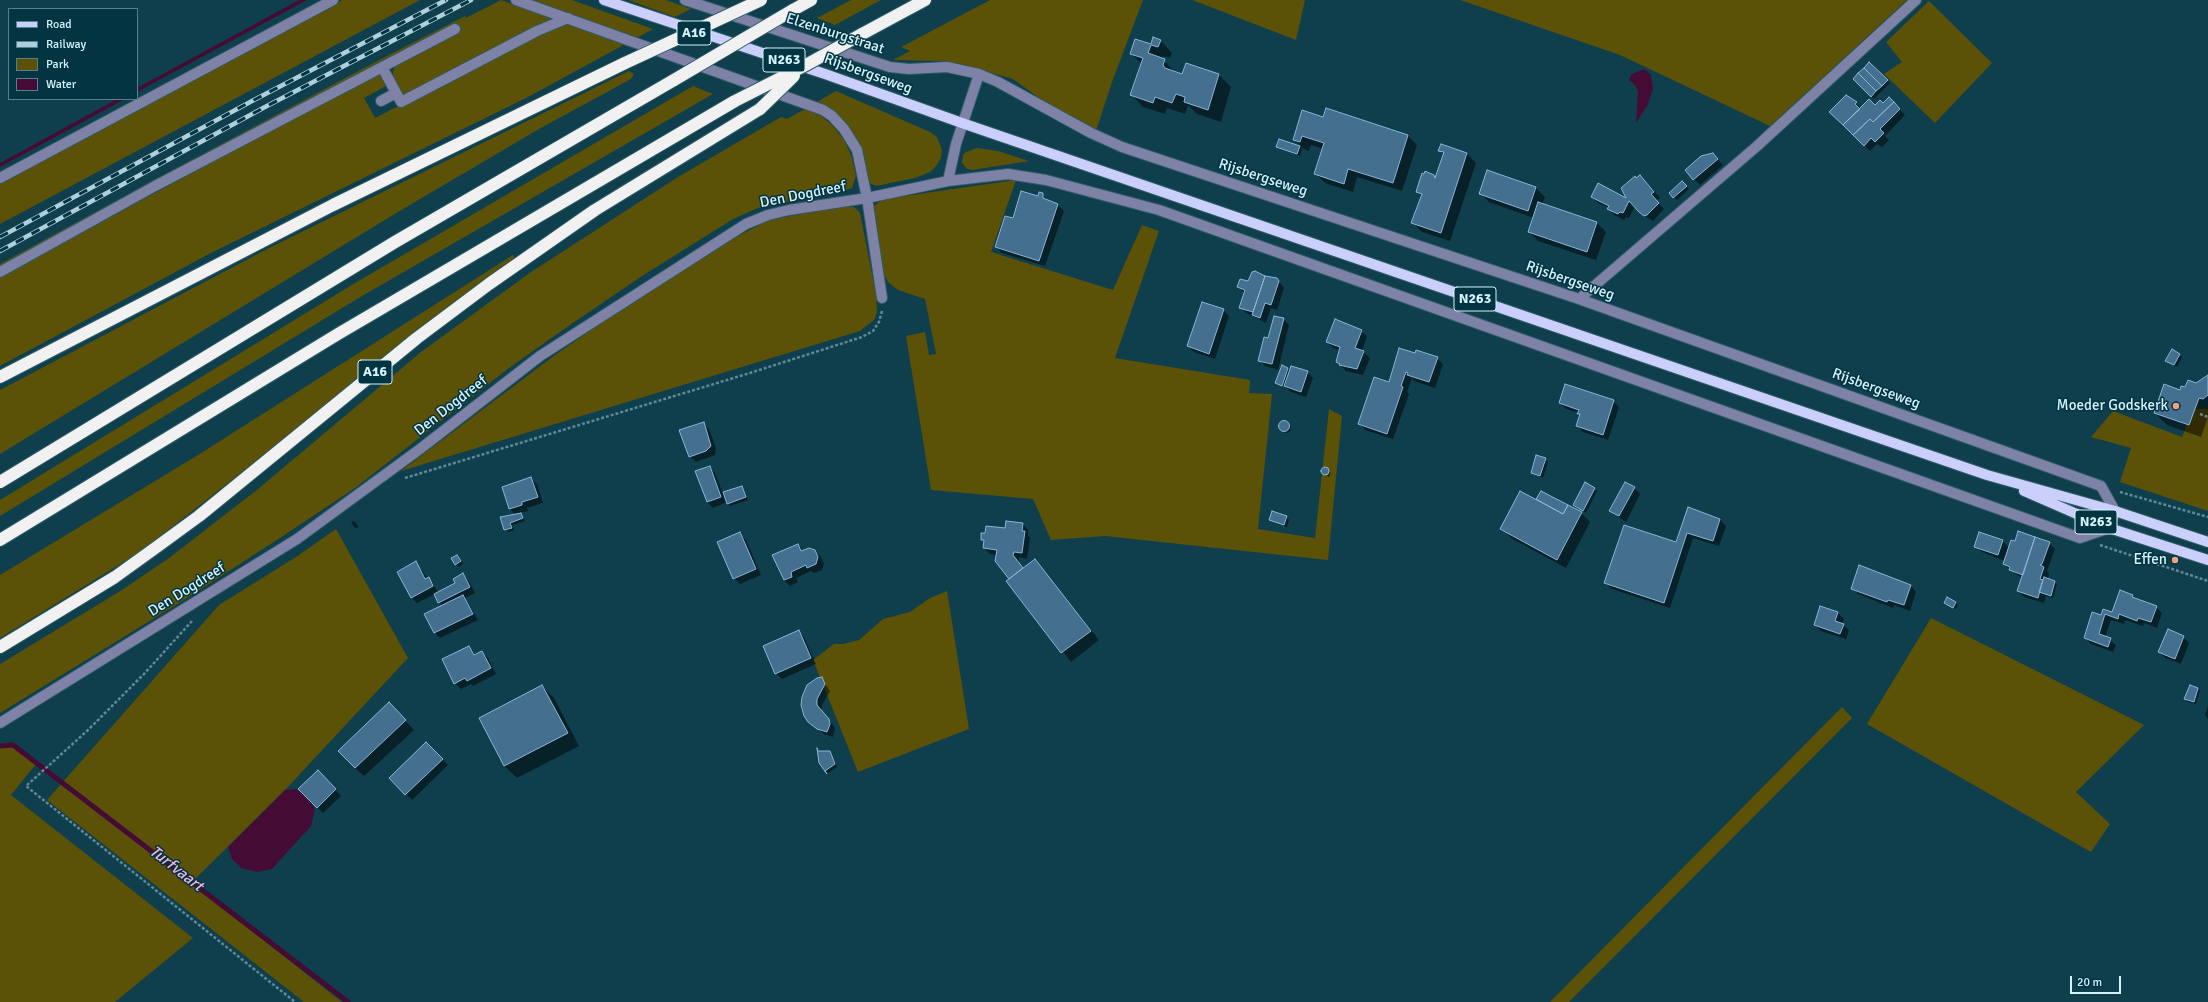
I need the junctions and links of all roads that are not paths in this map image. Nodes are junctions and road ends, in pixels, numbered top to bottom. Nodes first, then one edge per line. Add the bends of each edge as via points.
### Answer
1 (333, 0) edge
2 (516, 0) edge
3 (604, 0) edge
4 (685, 0) edge
5 (761, 0) edge
6 (811, 0) edge
7 (925, 0) edge
8 (1916, 0) edge
9 (568, 18) junction
10 (454, 29) dead end
11 (804, 66) junction
12 (382, 67) junction
13 (979, 74) junction
14 (396, 93) junction
15 (381, 102) dead end
16 (962, 123) junction
17 (0, 178) edge
18 (948, 181) junction
19 (867, 198) junction
20 (0, 272) edge
21 (882, 298) road end
22 (1579, 299) junction
23 (0, 377) edge
24 (1987, 476) junction
25 (0, 482) edge
26 (2115, 511) junction
27 (2109, 528) junction
28 (0, 540) edge
29 (2208, 542) edge
30 (2208, 560) edge
31 (0, 647) edge
32 (0, 723) edge

1 - 17 street
2 - 9 street
3 - 16 main road, Rijsbergseweg / N263
4 - 13 street, Elzenburgstraat via 890,67 947,67
5 - 23 highway, A16, bridge via 333,205
6 - 25 highway, A16, bridge via 395,242
7 - 11 highway, A16, bridge
8 - 22 street via 1756,147
9 - 14 street via 537,31 402,102
9 - 19 street via 823,110 844,129 857,150
10 - 12 street
11 - 28 highway, A16, bridge via 735,101 338,334
11 - 31 highway, A16, bridge via 760,109 595,210 494,279 411,343 199,516 158,546 115,577
12 - 14 street
12 - 20 street via 155,186
13 - 16 street
13 - 22 street, Rijsbergseweg via 1122,147
14 - 15 street
16 - 18 street via 951,160
16 - 24 main road, Rijsbergseweg / N263
18 - 19 street, Den Dogdreef
18 - 27 street via 1008,174 1046,180 1159,210 2080,538
19 - 21 street
19 - 32 street, Den Dogdreef via 789,210 746,224 540,356 420,449 297,539
22 - 26 street, Rijsbergseweg via 2101,486
24 - 26 main road, Rijsbergseweg / N263
24 - 27 main road, Rijsbergseweg / N263
26 - 27 street
26 - 29 main road, Rijsbergseweg / N263
27 - 30 main road, Rijsbergseweg / N263

